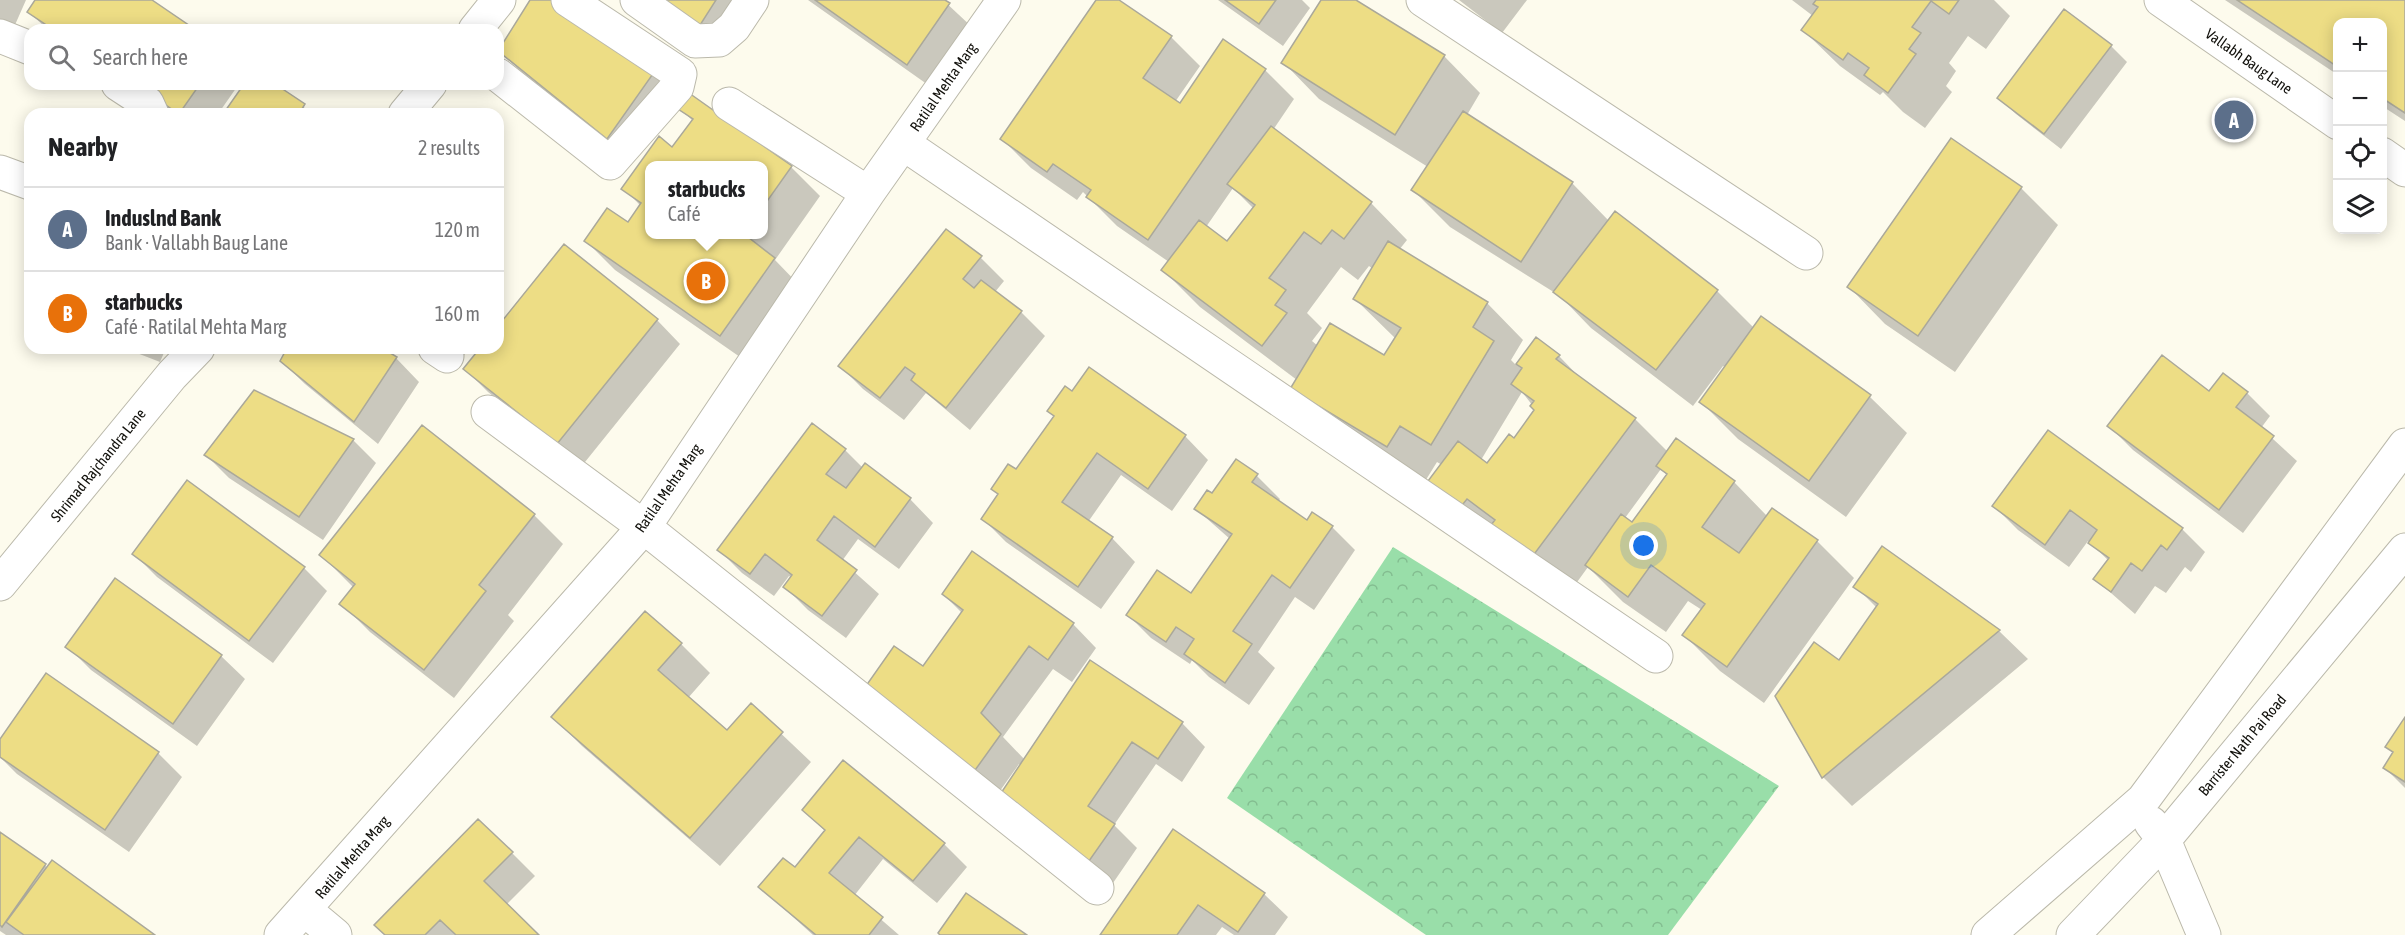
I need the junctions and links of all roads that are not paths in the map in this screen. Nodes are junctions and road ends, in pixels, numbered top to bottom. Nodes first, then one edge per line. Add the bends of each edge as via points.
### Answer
1 (499, 0) edge
2 (568, 0) edge
3 (637, 0) edge
4 (753, 0) edge
5 (1004, 0) edge
6 (1423, 0) edge
7 (2161, 0) edge
8 (480, 24) edge
9 (0, 36) edge
10 (24, 46) edge
11 (504, 80) edge
12 (127, 90) edge
13 (425, 90) edge
14 (729, 104) dead end
15 (149, 108) edge
16 (410, 108) edge
17 (2333, 120) edge
18 (904, 144) junction
19 (2387, 157) edge
20 (2405, 170) edge
21 (0, 172) edge
22 (24, 181) edge
23 (867, 193) junction
24 (1806, 253) dead end
25 (192, 354) edge
26 (488, 412) dead end
27 (2405, 445) edge
28 (644, 527) junction
29 (2405, 550) edge
30 (0, 584) edge
31 (1656, 656) dead end
32 (2137, 806) junction
33 (2163, 840) junction
34 (1097, 888) dead end
35 (305, 910) junction
36 (281, 935) edge
37 (335, 935) edge
38 (1988, 935) edge
39 (2073, 935) edge
40 (2204, 935) edge

1 - 8 street
2 - 11 street via 680,74 678,87 610,163
3 - 4 street via 695,41 719,40 734,27
5 - 18 street, Ratilal Mehta Marg
6 - 24 street
7 - 17 street, Vallabh Baug Lane
9 - 10 street
12 - 15 street
13 - 16 street
14 - 23 street
18 - 23 street, Ratilal Mehta Marg
18 - 31 street
19 - 20 street
21 - 22 street
23 - 28 street, Ratilal Mehta Marg
25 - 30 street, Shrimad Rajchandra Lane
26 - 28 street
27 - 32 street
28 - 34 street
28 - 35 street, Ratilal Mehta Marg
29 - 33 street, Barrister Nath Pai Road
32 - 33 street
32 - 38 street
33 - 39 street, Barrister Nath Pai Road
33 - 40 street
35 - 36 street, Ratilal Mehta Marg
35 - 37 street

